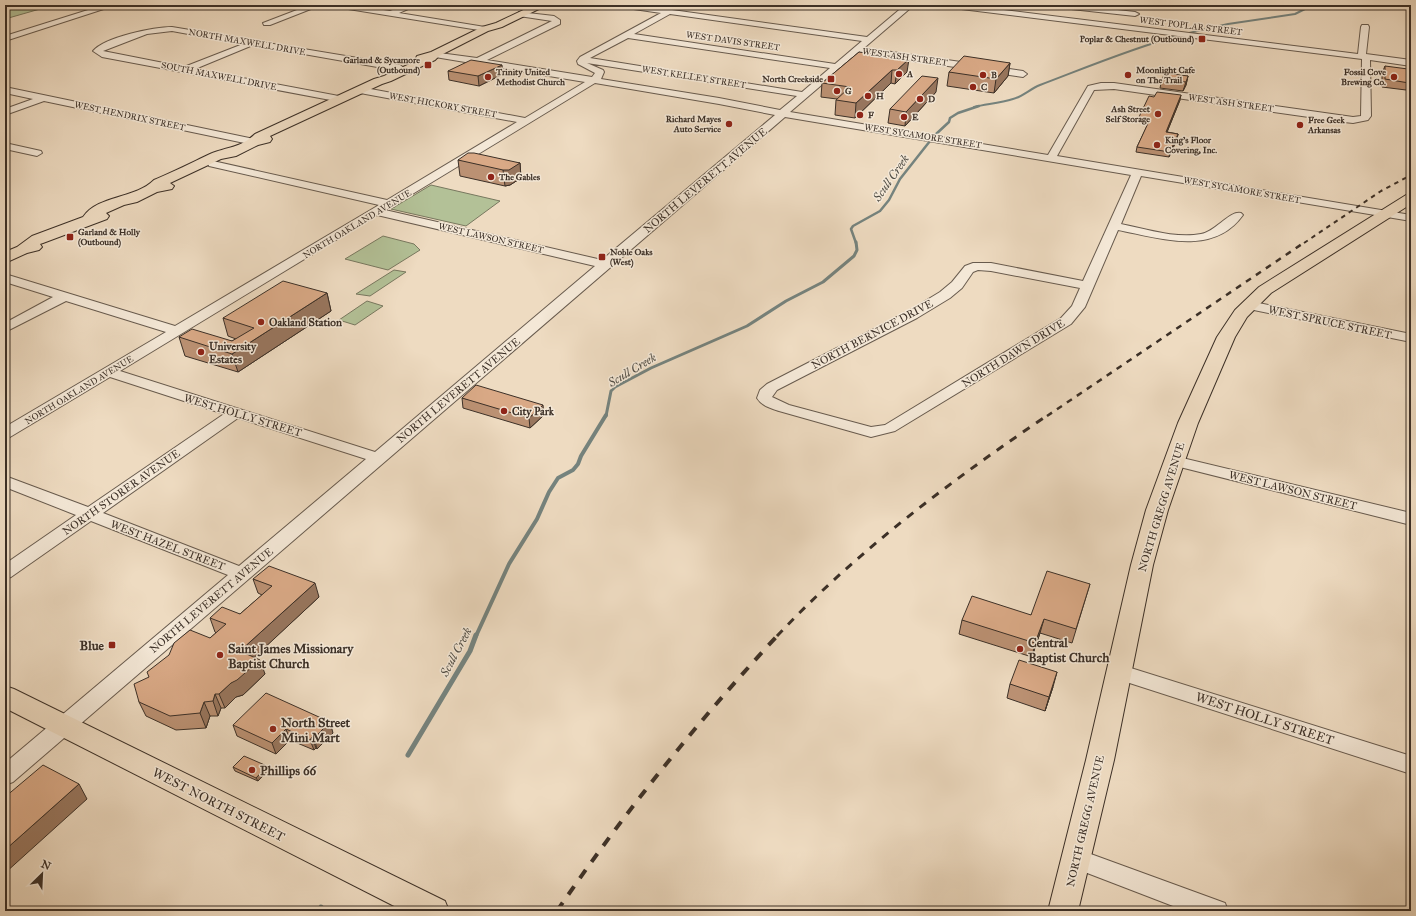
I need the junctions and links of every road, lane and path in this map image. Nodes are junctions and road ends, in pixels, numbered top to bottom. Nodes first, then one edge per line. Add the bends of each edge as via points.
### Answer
1 (112, 5) edge
2 (317, 5) edge
3 (336, 5) edge
4 (413, 5) edge
5 (532, 5) edge
6 (542, 5) edge
7 (620, 5) edge
8 (897, 5) edge
9 (945, 5) edge
10 (1053, 5) edge
11 (909, 6) edge
12 (668, 12) junction
13 (390, 14) junction
14 (522, 14) junction
15 (267, 23) dead end
16 (1126, 27) junction
17 (1365, 27) dead end
18 (485, 29) junction
19 (626, 35) junction
20 (5, 39) edge
21 (870, 40) junction
22 (252, 43) junction
23 (858, 50) junction
24 (97, 51) joint
25 (435, 54) junction
26 (1366, 57) junction
27 (583, 59) junction
28 (479, 62) junction
29 (1411, 63) edge
30 (838, 66) junction
31 (400, 68) junction
32 (184, 70) junction
33 (1023, 74) dead end
34 (594, 80) junction
35 (378, 81) junction
36 (5, 90) edge
37 (360, 90) junction
38 (805, 95) junction
39 (43, 98) junction
40 (341, 99) junction
41 (5, 112) edge
42 (784, 113) junction
43 (527, 120) junction
44 (254, 142) junction
45 (5, 146) edge
46 (37, 153) dead end
47 (231, 153) junction
48 (1051, 158) junction
49 (213, 164) junction
50 (1138, 172) junction
51 (153, 189) junction
52 (1411, 198) edge
53 (391, 204) junction
54 (377, 212) junction
55 (1386, 214) junction
56 (1237, 215) dead end
57 (1411, 218) edge
58 (1114, 226) junction
59 (5, 258) edge
60 (606, 265) junction
61 (5, 278) edge
62 (1088, 286) junction
63 (63, 297) junction
64 (1249, 305) junction
65 (5, 328) edge
66 (178, 331) junction
67 (1411, 338) edge
68 (109, 372) junction
69 (237, 412) junction
70 (880, 432) joint
71 (5, 434) edge
72 (378, 458) junction
73 (1174, 461) junction
74 (5, 481) edge
75 (89, 514) junction
76 (1411, 519) edge
77 (5, 573) edge
78 (242, 574) junction
79 (1118, 672) junction
80 (5, 696) edge
81 (64, 725) junction
82 (1411, 765) edge
83 (5, 776) edge
84 (1077, 859) junction
85 (434, 911) edge
86 (1063, 911) edge
87 (1216, 911) edge

1 - 20 street
2 - 15 street
3 - 13 street
4 - 13 street
5 - 18 main road
6 - 14 main road
7 - 12 street
8 - 11 street
9 - 16 street, WEST POPLAR STREET
10 - 16 street via 1136,12
11 - 21 street, NORTH LEVERETT AVENUE
12 - 19 street
12 - 21 street
13 - 18 street
14 - 18 main road
14 - 28 street via 554,18 557,22
16 - 26 street, WEST POPLAR STREET
17 - 26 street via 1362,55
18 - 25 main road
19 - 27 street
19 - 30 street, WEST DAVIS STREET
21 - 23 street, NORTH LEVERETT AVENUE
22 - 24 street, NORTH MAXWELL DRIVE via 165,28 145,32
22 - 31 street, NORTH MAXWELL DRIVE
22 - 32 street
23 - 30 street, NORTH LEVERETT AVENUE
23 - 33 street, WEST ASH STREET
24 - 32 street, SOUTH MAXWELL DRIVE
25 - 28 street, WEST SYCAMORE STREET
25 - 31 main road
25 - 35 main road via 432,58
26 - 29 street, WEST POPLAR STREET
26 - 48 street, WEST ASH STREET via 1366,116 1360,119 1344,119 1101,86 1091,88
27 - 34 street via 582,64 600,72
27 - 38 street, WEST KELLEY STREET
28 - 34 street, WEST SYCAMORE STREET
30 - 38 street, NORTH LEVERETT AVENUE
31 - 35 main road via 379,78
32 - 40 street, SOUTH MAXWELL DRIVE
34 - 42 street, WEST SYCAMORE STREET
34 - 43 street, NORTH OAKLAND AVENUE
35 - 37 main road
36 - 39 street, WEST HENDRIX STREET
37 - 40 main road
37 - 43 street, WEST HICKORY STREET
38 - 42 street, NORTH LEVERETT AVENUE
39 - 41 street
39 - 44 street, WEST HENDRIX STREET
40 - 44 main road via 323,108 322,112 268,139
42 - 48 street, WEST SYCAMORE STREET
42 - 60 street, NORTH LEVERETT AVENUE
43 - 53 street, NORTH OAKLAND AVENUE
44 - 47 main road
45 - 46 street
47 - 49 main road via 227,158
47 - 51 main road via 217,156 159,183
48 - 50 street, WEST SYCAMORE STREET
49 - 51 main road via 168,186
49 - 53 street
50 - 55 street, WEST SYCAMORE STREET
50 - 58 street, NORTH DAWN DRIVE
51 - 59 main road via 132,199 130,203 65,230 58,237
52 - 55 main road, NORTH GREGG AVENUE
53 - 54 street, NORTH OAKLAND AVENUE
54 - 60 street, WEST LAWSON STREET
54 - 66 street, NORTH OAKLAND AVENUE
55 - 57 street, WEST SYCAMORE STREET
55 - 64 main road, NORTH GREGG AVENUE via 1266,290
56 - 58 street via 1226,226 1201,238
58 - 62 street, NORTH DAWN DRIVE
60 - 72 street, NORTH LEVERETT AVENUE
61 - 63 street
62 - 70 street, NORTH DAWN DRIVE via 1078,307 1066,321
62 - 70 street, NORTH BERNICE DRIVE via 977,266 969,269 957,285 945,295 765,393 764,398 771,404 871,432
63 - 65 street
63 - 66 street
64 - 67 street, WEST SPRUCE STREET
64 - 73 main road, NORTH GREGG AVENUE via 1226,337
66 - 68 street, NORTH OAKLAND AVENUE
68 - 69 street, WEST HOLLY STREET
68 - 71 street, NORTH OAKLAND AVENUE
69 - 72 street, WEST HOLLY STREET
69 - 75 street, NORTH STORER AVENUE
72 - 78 street, NORTH LEVERETT AVENUE
73 - 76 street, WEST LAWSON STREET
73 - 79 main road, NORTH GREGG AVENUE via 1142,565
74 - 75 street, WEST HAZEL STREET
75 - 77 street, NORTH STORER AVENUE
75 - 78 street, WEST HAZEL STREET
78 - 81 street, NORTH LEVERETT AVENUE
79 - 82 street, WEST HOLLY STREET
79 - 84 main road, NORTH GREGG AVENUE
80 - 81 main road, WEST NORTH STREET
81 - 83 street, NORTH LEVERETT AVENUE
81 - 85 main road, WEST NORTH STREET
84 - 86 main road, NORTH GREGG AVENUE
84 - 87 street

